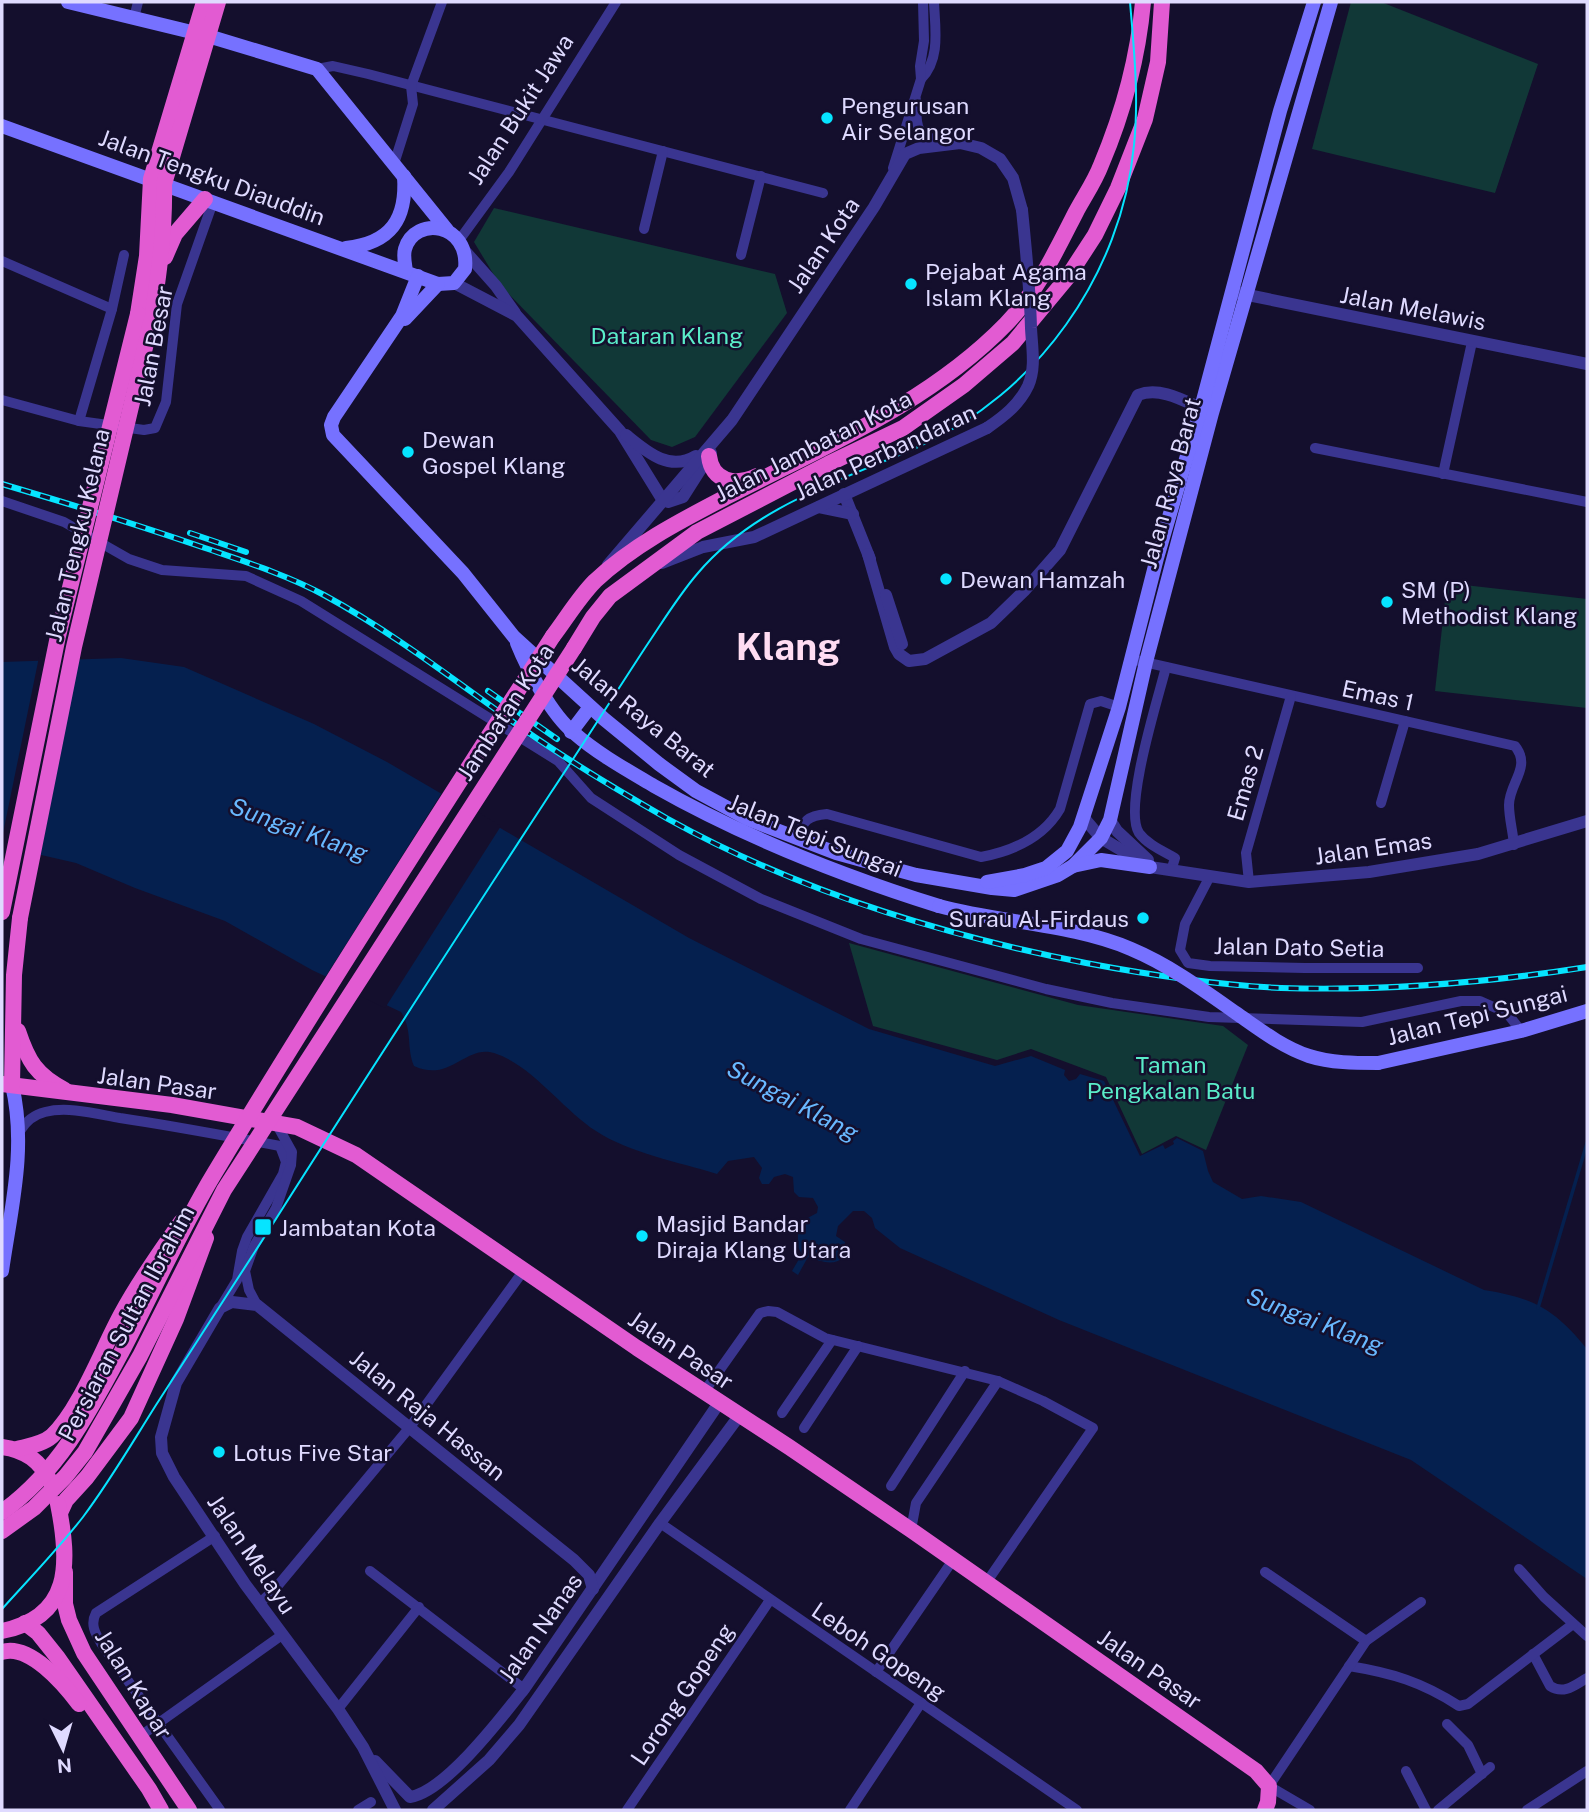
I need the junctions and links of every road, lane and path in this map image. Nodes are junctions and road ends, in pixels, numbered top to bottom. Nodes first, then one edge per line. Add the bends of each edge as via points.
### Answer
1 (68, 2) edge
2 (138, 2) edge
3 (204, 2) edge
4 (218, 2) edge
5 (442, 2) edge
6 (616, 2) edge
7 (923, 2) edge
8 (934, 2) edge
9 (1143, 2) edge
10 (1162, 2) edge
11 (1314, 2) edge
12 (1331, 2) edge
13 (134, 18) junction
14 (202, 35) junction
15 (317, 69) junction
16 (921, 79) junction
17 (411, 86) junction
18 (916, 93) junction
19 (541, 119) junction
20 (2, 125) edge
21 (947, 144) junction
22 (663, 151) junction
23 (394, 164) junction
24 (404, 176) junction
25 (761, 176) junction
26 (158, 182) junction
27 (889, 182) junction
28 (823, 192) dead end
29 (209, 200) junction
30 (644, 229) dead end
31 (447, 230) junction
32 (462, 244) junction
33 (341, 248) junction
34 (124, 255) dead end
35 (741, 255) dead end
36 (2, 261) edge
37 (161, 266) junction
38 (412, 274) junction
39 (454, 283) junction
40 (438, 284) junction
41 (1231, 291) junction
42 (1248, 296) junction
43 (112, 309) junction
44 (145, 316) junction
45 (517, 316) junction
46 (1472, 342) junction
47 (384, 344) junction
48 (1587, 364) edge
49 (2, 400) edge
50 (1207, 410) junction
51 (79, 421) junction
52 (620, 430) junction
53 (830, 444) junction
54 (1315, 448) dead end
55 (708, 452) junction
56 (1443, 474) junction
57 (649, 480) junction
58 (844, 494) junction
59 (662, 499) junction
60 (2, 502) edge
61 (1587, 502) edge
62 (819, 507) junction
63 (853, 514) junction
64 (648, 517) junction
65 (639, 572) junction
66 (592, 584) junction
67 (553, 636) joint
68 (514, 637) junction
69 (574, 649) joint
70 (1138, 661) junction
71 (1166, 667) junction
72 (1290, 696) junction
73 (590, 707) junction
74 (1119, 707) junction
75 (1405, 721) junction
76 (571, 732) junction
77 (1126, 748) junction
78 (1091, 787) junction
79 (1381, 803) dead end
80 (1083, 817) junction
81 (1110, 820) junction
82 (1587, 821) edge
83 (797, 838) junction
84 (1101, 838) junction
85 (1514, 845) junction
86 (1073, 866) junction
87 (1161, 869) junction
88 (1209, 878) junction
89 (1249, 883) junction
90 (972, 884) junction
91 (2, 912) edge
92 (1418, 968) dead end
93 (13, 1008) junction
94 (1587, 1011) edge
95 (1521, 1031) junction
96 (7, 1085) edge
97 (73, 1094) junction
98 (277, 1125) junction
99 (20, 1131) junction
100 (212, 1178) junction
101 (224, 1190) junction
102 (524, 1270) junction
103 (2, 1271) edge
104 (257, 1305) junction
105 (220, 1308) junction
106 (832, 1340) junction
107 (858, 1346) junction
108 (965, 1371) junction
109 (998, 1381) junction
110 (704, 1392) junction
111 (719, 1403) junction
112 (782, 1413) dead end
113 (739, 1416) junction
114 (410, 1427) junction
115 (804, 1428) dead end
116 (2, 1437) edge
117 (9, 1448) edge
118 (891, 1486) dead end
119 (2, 1513) edge
120 (60, 1513) junction
121 (660, 1523) junction
122 (2, 1531) edge
123 (911, 1531) junction
124 (215, 1536) junction
125 (953, 1560) junction
126 (1519, 1569) dead end
127 (370, 1571) dead end
128 (65, 1572) junction
129 (1265, 1572) dead end
130 (988, 1581) junction
131 (593, 1590) junction
132 (770, 1600) junction
133 (1422, 1602) dead end
134 (260, 1603) junction
135 (419, 1607) junction
136 (25, 1623) junction
137 (1573, 1624) junction
138 (2, 1631) edge
139 (282, 1635) junction
140 (1587, 1636) edge
141 (1366, 1641) junction
142 (2, 1652) edge
143 (1533, 1654) junction
144 (1349, 1666) junction
145 (876, 1672) junction
146 (1587, 1678) edge
147 (524, 1689) junction
148 (921, 1703) junction
149 (338, 1709) junction
150 (158, 1723) junction
151 (1447, 1724) dead end
152 (139, 1737) junction
153 (363, 1748) junction
154 (1406, 1771) dead end
155 (1587, 1771) edge
156 (1269, 1786) junction
157 (149, 1789) junction
158 (371, 1801) dead end
159 (161, 1810) edge
160 (189, 1810) edge
161 (220, 1810) edge
162 (358, 1810) edge
163 (395, 1810) edge
164 (433, 1810) edge
165 (627, 1810) edge
166 (850, 1810) edge
167 (1077, 1810) edge
168 (1265, 1810) edge
169 (1310, 1810) edge
170 (1426, 1810) edge
171 (1438, 1810) edge
172 (1527, 1810) edge

1 - 13 main road
2 - 13 street
3 - 14 highway, Jalan Tengku Kelana
4 - 14 highway, Jalan Tengku Kelana
5 - 17 street
6 - 19 street, Jalan Bukit Jawa
7 - 16 street, Jalan Kota
8 - 16 street, Jalan Kota via 936,45 930,70
9 - 53 highway, Jalan Jambatan Kota via 1137,53 1100,167 1030,295 957,368 899,408
10 - 65 highway, Jalan Jambatan Kota via 1158,62 1145,119 1118,188 1068,278 1013,342 964,385 903,428 698,531
11 - 41 main road, Jalan Raya Barat
12 - 42 main road, Jalan Raya Barat
13 - 14 main road
14 - 15 main road
14 - 26 highway, Jalan Tengku Kelana
15 - 17 street via 333,66
15 - 23 main road
16 - 18 street, Jalan Kota
17 - 19 street
17 - 23 street via 413,104
18 - 21 street via 917,128
18 - 27 street, Jalan Kota
19 - 22 street
19 - 32 street, Jalan Bukit Jawa
20 - 26 main road, Jalan Tengku Diauddin
21 - 27 street, Jalan Perbandaran via 905,154
21 - 58 street, Jalan Perbandaran, bridge via 981,148 1000,159 1017,186 1030,286 1033,371 1018,402 987,428
22 - 25 street
22 - 30 street
23 - 24 main road
24 - 31 main road
24 - 33 main road via 405,195 397,223 386,235 361,246
25 - 28 street
25 - 35 street
26 - 29 main road, Jalan Tengku Diauddin
26 - 37 highway, Jalan Tengku Kelana via 164,215
26 - 44 highway, Jalan Tengku Kelana via 147,256
27 - 55 street, Jalan Kota via 732,420 729,432
29 - 33 main road, Jalan Tengku Diauddin
29 - 37 highway via 175,234
29 - 51 street, Jalan Besar via 177,304 166,402 155,428
31 - 32 main road
31 - 38 main road via 424,230 409,240 405,251
32 - 39 main road, Jalan Bukit Jawa via 465,269
32 - 45 street
33 - 38 main road, Jalan Tengku Diauddin
34 - 43 street
36 - 43 street
37 - 44 highway, Jalan Tengku Kelana
38 - 40 main road
38 - 47 main road via 402,316
39 - 40 main road
39 - 45 street
40 - 47 main road
41 - 42 street, Jalan Melawis
41 - 50 main road, Jalan Raya Barat
42 - 46 street, Jalan Melawis
42 - 50 main road, Jalan Raya Barat
43 - 51 street
44 - 91 highway, Jalan Tengku Kelana, bridge via 58,636
44 - 93 highway, Jalan Tengku Kelana, bridge via 20,918
45 - 52 street
46 - 48 street, Jalan Melawis
46 - 56 street
47 - 68 main road, Jalan Raya Barat via 334,417 333,435 463,573
49 - 51 street, Jalan Besar
50 - 63 street via 1171,395 1139,395 1060,550 990,623 925,659 906,660 895,647
50 - 70 main road, Jalan Raya Barat
52 - 55 street via 656,458 686,462
52 - 57 street
53 - 55 highway via 751,479 720,478 711,468
53 - 66 highway, Jalan Jambatan Kota via 682,520
54 - 56 street
55 - 59 street, Jalan Kota via 682,497 668,502
56 - 61 street
57 - 59 street
57 - 64 street
58 - 62 street, Jalan Perbandaran
58 - 63 street
59 - 64 street, Jalan Kota
60 - 95 street via 64,522 129,559 162,570 246,576 302,601 558,761 591,798 679,855 761,899 861,939 1032,986 1184,1014 1362,1022 1480,1000 1507,1013
62 - 63 street
62 - 65 street, Jalan Perbandaran via 748,539 703,547
64 - 66 street, Jalan Kota
65 - 69 highway, Jalan Jambatan Kota via 610,596
66 - 67 highway, Jalan Jambatan Kota
67 - 100 highway, Jambatan Kota, bridge via 367,925
68 - 73 main road, Jalan Raya Barat
68 - 76 main road, Jalan Tepi Sungai via 544,695
69 - 101 highway, Jambatan Kota, bridge
70 - 71 street, Emas 1
70 - 74 main road, Jalan Raya Barat
70 - 77 main road, Jalan Raya Barat
71 - 72 street, Emas 1
71 - 87 street via 1135,792 1134,814 1147,841 1175,858
72 - 75 street, Emas 1
72 - 89 street, Emas 2 via 1246,853
73 - 76 main road
73 - 83 main road, Jalan Raya Barat via 696,791
74 - 78 main road, Jalan Raya Barat
74 - 83 street via 1101,701 1090,704 1056,816 1031,840 1004,852 981,857 827,814 803,822
75 - 79 street
75 - 85 street, Emas 1 via 1515,746 1522,762 1509,802
76 - 95 main road, Jalan Tepi Sungai, bridge via 631,773 706,815 856,879 976,916 1118,944 1177,972 1293,1049 1329,1060 1378,1063
77 - 78 main road via 1104,811 1093,812
77 - 81 main road, Jalan Raya Barat
78 - 80 main road, Jalan Raya Barat
80 - 84 street, Jalan Emas
80 - 90 main road, Jalan Raya Barat via 1066,851 1046,868
81 - 84 main road, Jalan Raya Barat
81 - 87 street
82 - 85 street, Jalan Emas
83 - 90 main road, Jalan Raya Barat via 916,875
84 - 86 main road, Jalan Raya Barat
84 - 87 street, Jalan Emas
85 - 89 street, Jalan Emas via 1369,872
86 - 87 main road via 1101,860
86 - 90 main road, Jalan Raya Barat via 1014,890
87 - 88 street, Jalan Emas
88 - 89 street, Jalan Emas
88 - 92 street, Jalan Dato Setia via 1185,924 1181,950 1188,963
93 - 96 highway, Jalan Tengku Kelana
93 - 97 highway via 24,1051 34,1068
94 - 95 main road, Jalan Tepi Sungai
96 - 97 highway, Jalan Pasar
96 - 99 main road
97 - 98 highway, Jalan Pasar via 172,1105
98 - 102 highway, Jalan Pasar via 300,1129 356,1155
98 - 104 street via 292,1152 291,1165 245,1271
99 - 103 main road
99 - 105 street via 35,1116 58,1110 280,1146 286,1162 283,1174 247,1237 237,1280
100 - 117 highway, bridge via 128,1302 64,1420 49,1439
100 - 119 highway, Persiaran Sultan Ibrahim, bridge via 74,1437 24,1497
101 - 120 highway, bridge via 176,1319 131,1418
101 - 122 highway, Persiaran Sultan Ibrahim, bridge via 140,1356 85,1452 34,1508
102 - 110 highway, Jalan Pasar
102 - 114 street
104 - 105 street via 232,1302
104 - 114 street, Jalan Raja Hassan
105 - 124 street, Jalan Melayu via 176,1383 161,1437 162,1453 174,1477
106 - 107 street
106 - 110 street via 777,1312 761,1313
106 - 112 street
107 - 108 street
107 - 115 street
108 - 109 street
108 - 118 street
109 - 123 street via 916,1503
109 - 130 street via 1093,1428
110 - 111 highway, Jalan Pasar
111 - 113 highway, Jalan Pasar
111 - 131 street, Jalan Nanas
113 - 121 street, Jalan Nanas
113 - 123 highway, Jalan Pasar
114 - 131 street, Jalan Raja Hassan via 575,1560 589,1575
114 - 134 street
116 - 117 main road
117 - 120 highway, Jalan Kapar via 44,1469
120 - 128 highway, Jalan Kapar
121 - 132 street, Leboh Gopeng
121 - 164 street, Jalan Nanas via 506,1743
123 - 125 highway, Jalan Pasar
124 - 134 street, Jalan Melayu
124 - 150 street via 93,1619 94,1632
125 - 130 highway, Jalan Pasar
125 - 145 street
126 - 137 street
127 - 135 street
128 - 136 highway via 51,1607
128 - 152 highway, Jalan Kapar via 67,1612 84,1653
129 - 141 street
130 - 156 highway, Jalan Pasar via 1256,1771
131 - 147 street, Jalan Nanas
132 - 145 street, Leboh Gopeng
132 - 165 street, Lorong Gopeng
133 - 141 street
134 - 139 street, Jalan Melayu
135 - 147 street
135 - 149 street
136 - 138 highway
136 - 157 highway, Jalan Kapar via 58,1658
137 - 140 street
137 - 143 street
139 - 149 street, Jalan Melayu
139 - 150 street
141 - 144 street
142 - 157 highway via 21,1652 36,1660 71,1693
143 - 144 street via 1468,1704 1459,1706 1423,1684
143 - 146 street via 1555,1689 1562,1691
144 - 156 street
145 - 148 street, Leboh Gopeng
147 - 153 street, Jalan Nanas via 490,1732 420,1796 403,1792
148 - 166 street
148 - 167 street, Leboh Gopeng
149 - 153 street, Jalan Melayu
150 - 152 street
150 - 161 street
151 - 171 street via 1486,1771
152 - 160 highway, Jalan Kapar
153 - 163 street, Jalan Melayu
154 - 170 street
155 - 172 street
156 - 168 highway
156 - 169 street
157 - 159 highway, Jalan Kapar
158 - 162 street

